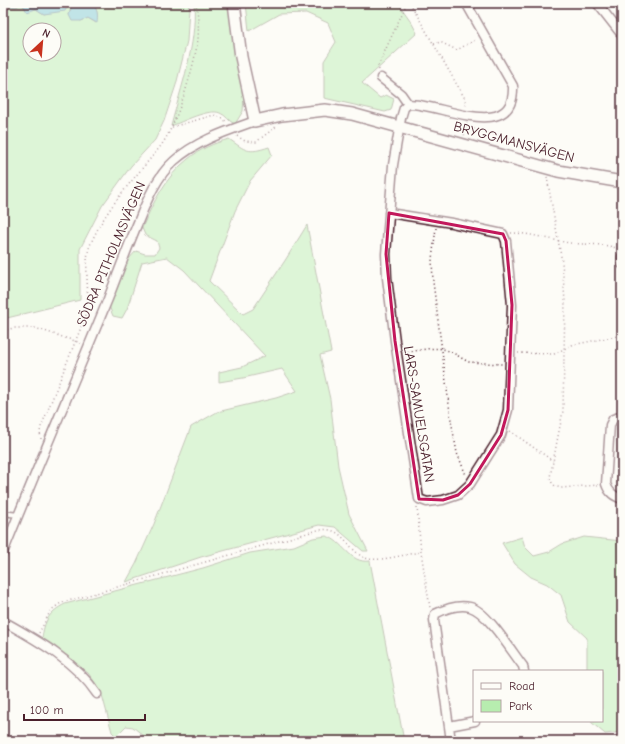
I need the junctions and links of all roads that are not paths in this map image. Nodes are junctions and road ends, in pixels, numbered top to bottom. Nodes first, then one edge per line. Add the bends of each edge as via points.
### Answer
1 (234, 3) edge
2 (466, 3) edge
3 (597, 3) edge
4 (622, 35) edge
5 (381, 78) road end
6 (408, 104) junction
7 (255, 121) junction
8 (399, 127) junction
9 (622, 182) edge
10 (390, 213) junction
11 (622, 257) edge
12 (622, 264) edge
13 (622, 416) edge
14 (622, 499) edge
15 (3, 513) edge
16 (18, 515) junction
17 (3, 553) edge
18 (3, 621) edge
19 (524, 670) edge
20 (96, 694) dead end
21 (473, 721) edge
22 (449, 726) junction
23 (451, 741) edge

1 - 7 street via 241,57
2 - 6 street via 513,86 513,96 507,110 501,115 487,118
3 - 4 street
5 - 6 street via 401,94
6 - 8 street, LARS-SAMUELSGATAN via 404,108
7 - 8 street, SÖDRA PITHOLMSVÄGEN via 325,110 352,114
7 - 16 street, SÖDRA PITHOLMSVÄGEN via 208,139 188,150 173,161 161,176 147,201
8 - 9 street, BRYGGMANSVÄGEN via 546,170
8 - 10 street, LARS-SAMUELSGATAN via 393,165
10 - 10 street, LARS-SAMUELSGATAN via 503,234 506,241 512,305 508,410 501,435 470,484 458,495 443,500 427,502 419,499 387,278 386,254
11 - 12 street
13 - 14 street via 613,419 610,425 606,484 614,497
15 - 16 lane
16 - 17 street, SÖDRA PITHOLMSVÄGEN
18 - 20 street via 55,653 88,681
19 - 22 street via 501,635 477,610 469,606 448,607 435,614
21 - 22 street
22 - 23 street

